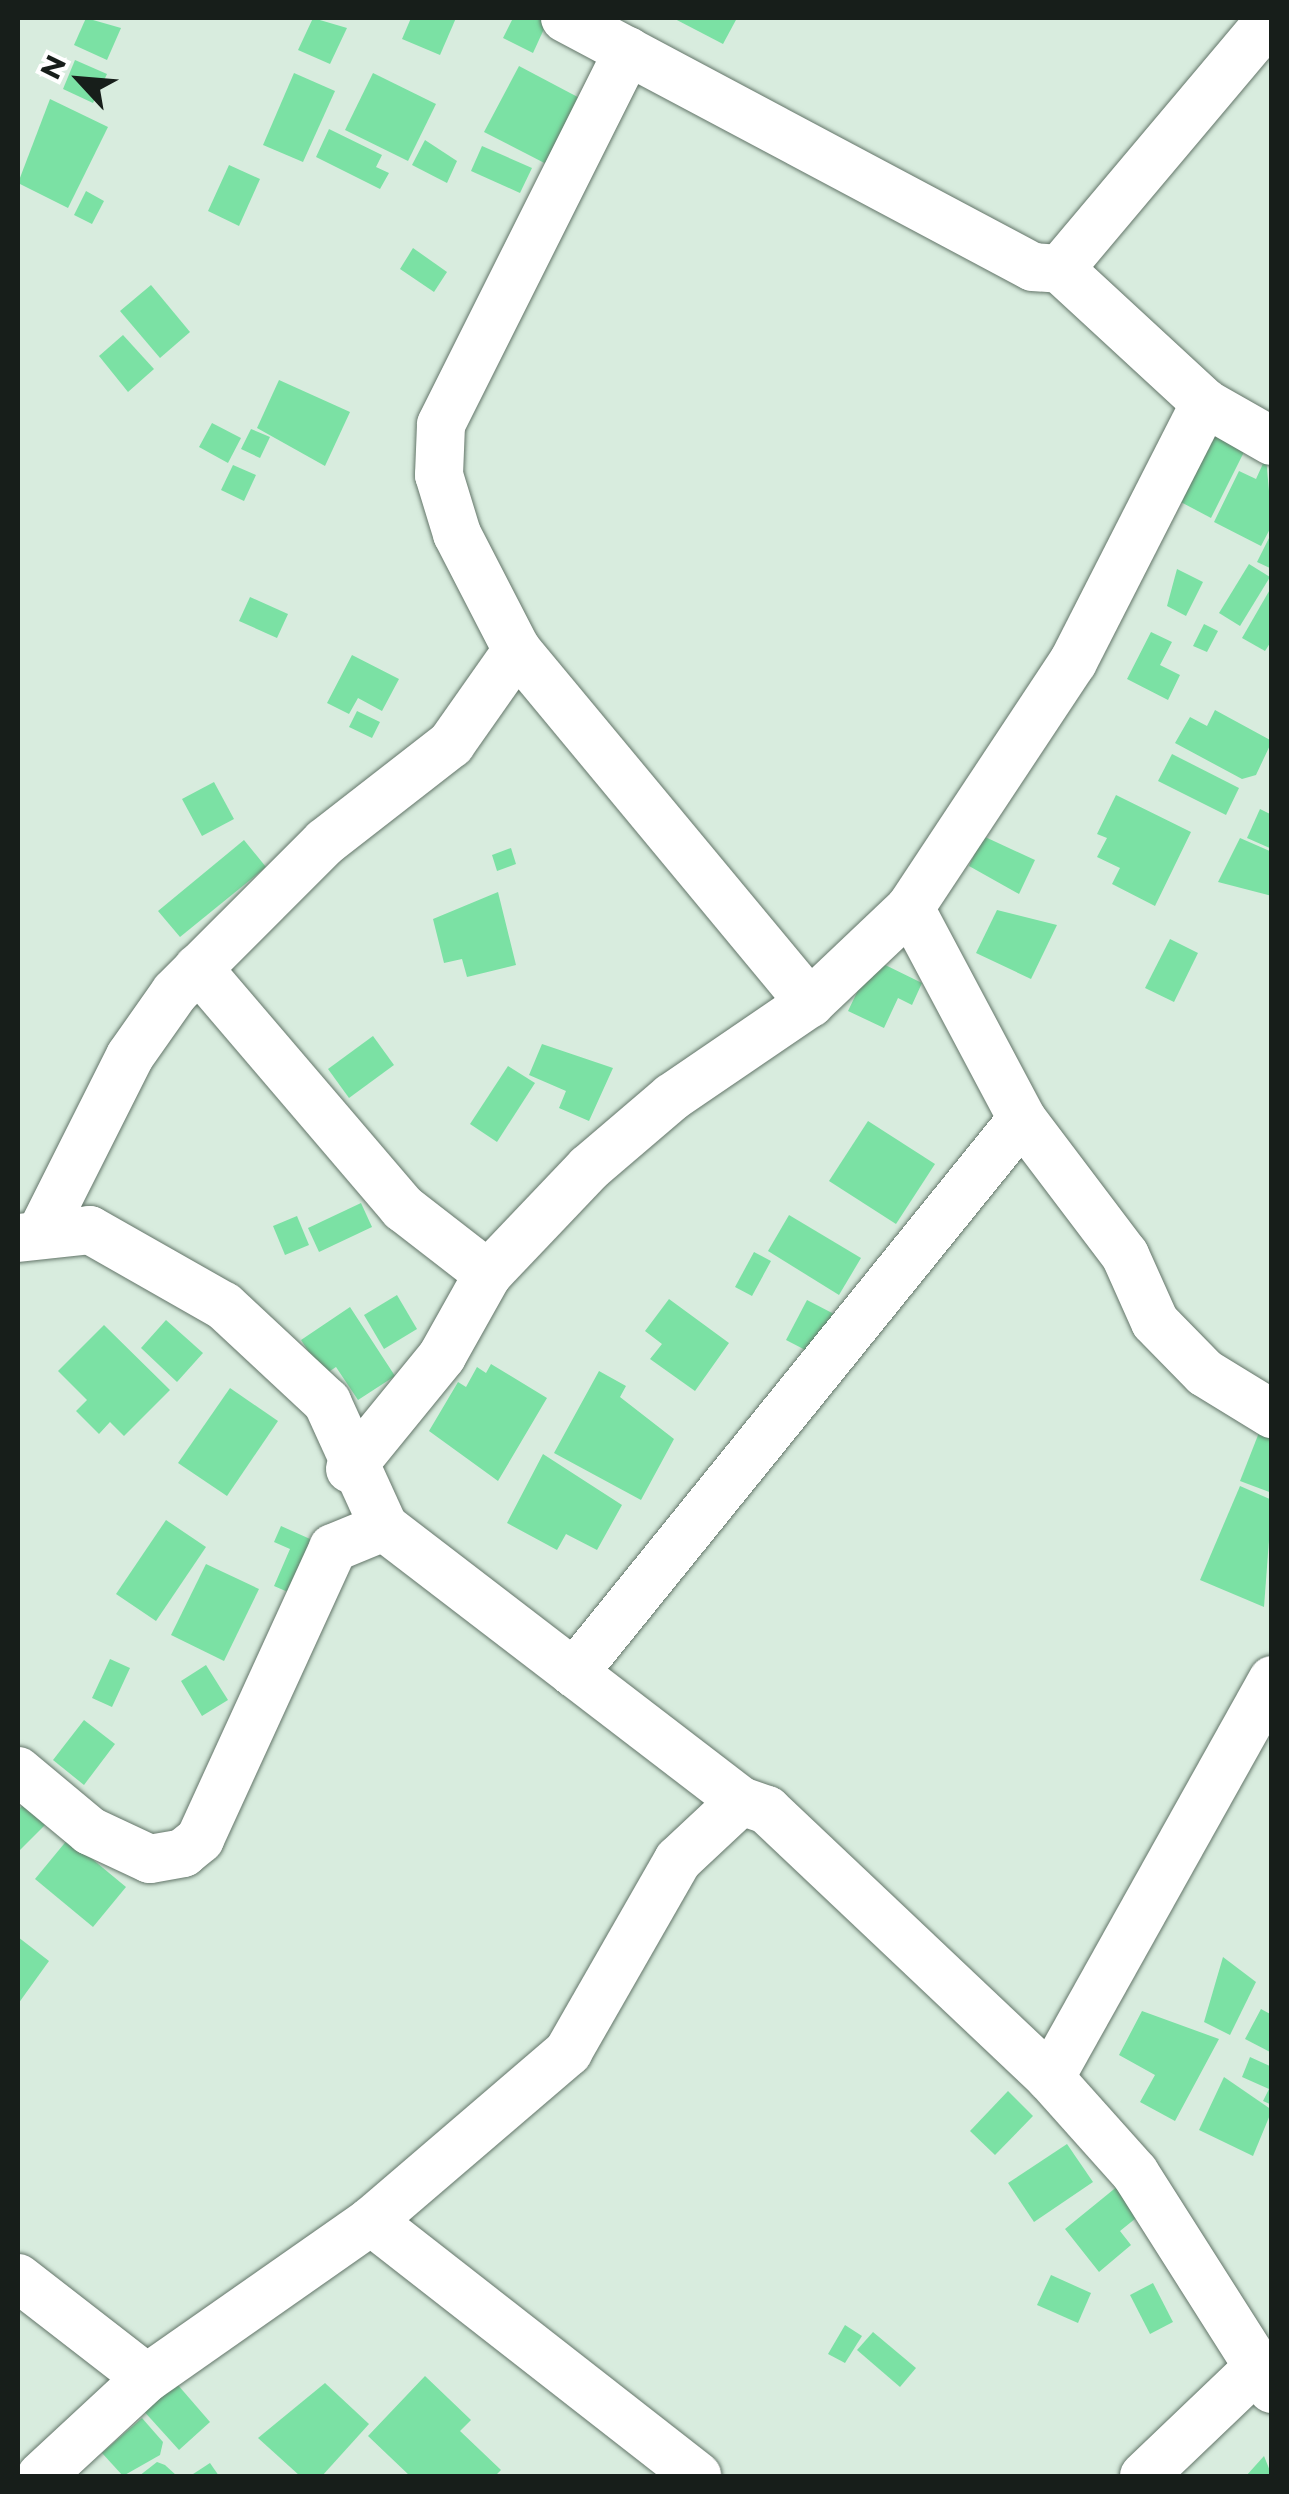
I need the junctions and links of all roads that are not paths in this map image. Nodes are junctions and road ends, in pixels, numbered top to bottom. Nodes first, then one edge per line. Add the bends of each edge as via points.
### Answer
1 (565, 18) edge
2 (1271, 18) edge
3 (628, 51) junction
4 (1060, 269) junction
5 (1205, 403) junction
6 (1272, 440) edge
7 (517, 650) junction
8 (910, 908) junction
9 (198, 968) junction
10 (810, 1003) junction
11 (1022, 1119) junction
12 (29, 1235) edge
13 (488, 1274) junction
14 (1272, 1414) edge
15 (350, 1468) junction
16 (384, 1527) junction
17 (574, 1673) junction
18 (1272, 1680) edge
19 (18, 1771) edge
20 (741, 1801) junction
21 (1050, 2078) junction
22 (370, 2221) junction
23 (18, 2278) edge
24 (147, 2378) junction
25 (1263, 2380) edge
26 (41, 2476) edge
27 (697, 2476) edge
28 (1144, 2476) edge

1 - 3 street
2 - 4 street
3 - 4 street via 1034,268
3 - 7 street via 441,425 438,475 457,534
4 - 5 street
5 - 6 street
5 - 8 street via 1073,662
7 - 9 street via 450,744 325,842
7 - 10 street
8 - 10 street
8 - 11 street
9 - 12 street via 130,1056
9 - 13 street via 403,1208
10 - 13 street via 672,1097
11 - 14 street via 1125,1254 1155,1322 1205,1372
11 - 17 street
12 - 15 street via 90,1230 224,1306 327,1402
13 - 15 street via 442,1356
15 - 16 street
16 - 17 street
16 - 19 street via 333,1548 200,1839 183,1852 150,1859 90,1831
17 - 20 street
18 - 21 street
20 - 21 street via 767,1810
20 - 22 street via 678,1860 568,2052
21 - 25 street via 1135,2173
22 - 24 street
22 - 27 street
23 - 24 street
24 - 26 street
25 - 28 street

